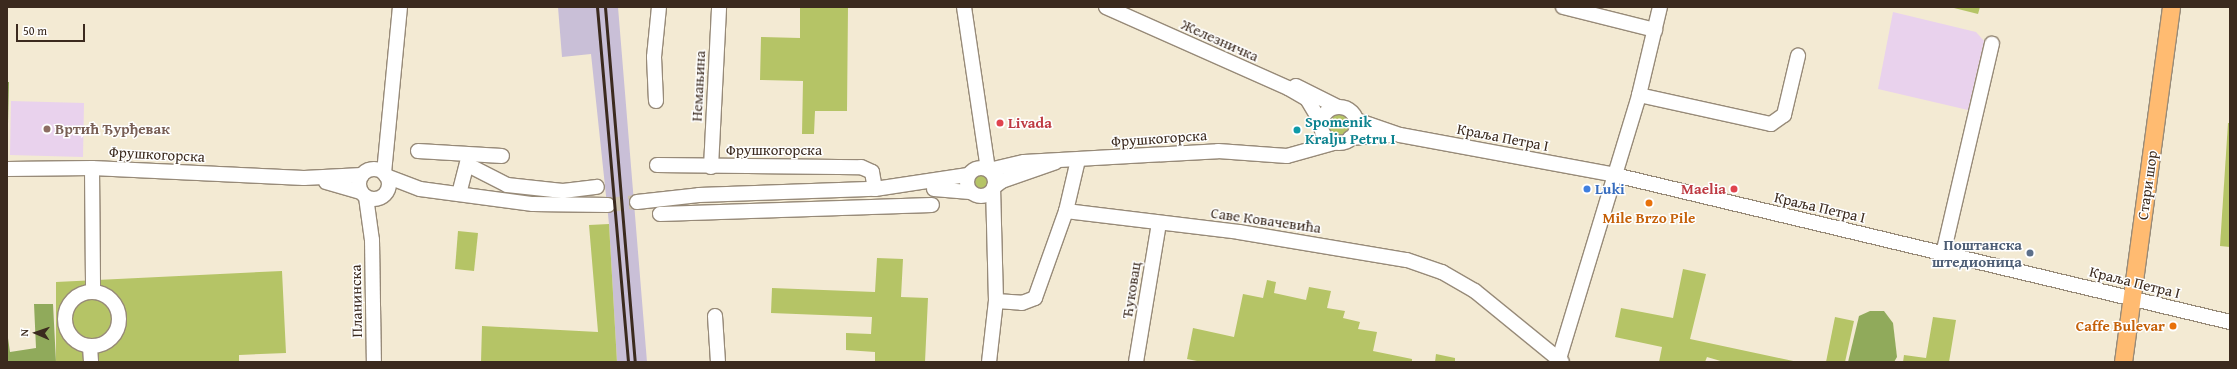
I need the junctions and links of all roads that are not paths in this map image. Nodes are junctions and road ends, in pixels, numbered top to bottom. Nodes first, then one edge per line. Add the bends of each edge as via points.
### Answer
1 (400, 7) edge
2 (659, 7) edge
3 (719, 7) edge
4 (964, 7) edge
5 (1106, 7) edge
6 (1563, 7) edge
7 (1660, 7) edge
8 (2171, 7) edge
9 (1655, 30) junction
10 (1992, 44) dead end
11 (1798, 56) dead end
12 (1278, 84) junction
13 (1639, 95) junction
14 (656, 102) dead end
15 (1338, 107) junction
16 (1356, 120) junction
17 (979, 121) junction
18 (1321, 125) junction
19 (1400, 135) junction
20 (1344, 140) junction
21 (418, 151) dead end
22 (1265, 153) junction
23 (502, 156) dead end
24 (468, 160) junction
25 (1078, 160) junction
26 (1056, 162) junction
27 (657, 165) dead end
28 (712, 167) junction
29 (92, 168) junction
30 (7, 169) edge
31 (989, 170) junction
32 (375, 173) junction
33 (970, 173) junction
34 (1614, 175) junction
35 (304, 178) junction
36 (902, 186) junction
37 (598, 187) dead end
38 (420, 189) junction
39 (875, 189) junction
40 (993, 189) junction
41 (792, 191) junction
42 (972, 193) junction
43 (459, 194) junction
44 (373, 195) junction
45 (637, 202) tunnel mouth
46 (608, 205) tunnel mouth
47 (932, 205) dead end
48 (793, 211) junction
49 (1066, 211) junction
50 (660, 214) dead end
51 (1159, 223) junction
52 (1943, 254) junction
53 (996, 257) junction
54 (93, 292) junction
55 (2132, 298) junction
56 (996, 301) junction
57 (716, 316) dead end
58 (2230, 322) edge
59 (90, 347) junction
60 (1561, 360) edge
61 (91, 362) edge
62 (374, 362) edge
63 (718, 362) edge
64 (989, 362) edge
65 (1136, 362) edge
66 (2123, 362) edge

1 - 32 street via 387,126
2 - 14 street via 654,57
3 - 28 street, Немањина
4 - 17 street
5 - 12 street, Железничка
6 - 9 street
7 - 9 street
8 - 55 main road, Стари шор
9 - 13 street
10 - 52 street
11 - 13 street via 1784,115 1771,124
12 - 15 street, Железничка via 1312,92
12 - 18 street, Железничка via 1307,99
13 - 34 street
15 - 16 street via 1347,109
15 - 18 street via 1329,110
16 - 19 street, Краља Петра I
16 - 20 street
17 - 31 street
17 - 33 street via 978,150
18 - 20 street via 1328,139
18 - 22 street, Фрушкогорска via 1314,139 1305,145
19 - 20 street, Краља Петра I
19 - 34 street, Краља Петра I
20 - 22 street, Фрушкогорска via 1297,155
21 - 24 street
22 - 25 street, Фрушкогорска via 1218,151
23 - 24 street
24 - 37 street via 507,185 563,190
24 - 43 street
25 - 26 street, Фрушкогорска
25 - 49 street
26 - 31 street, Фрушкогорска via 1024,162
26 - 40 street, Фрушкогорска via 1002,181
27 - 28 street, Фрушкогорска
28 - 39 street, Фрушкогорска via 862,167 872,172
29 - 30 street, Фрушкогорска
29 - 35 street, Фрушкогорска
29 - 54 street
31 - 33 street
31 - 40 street via 995,179
32 - 35 street, Фрушкогорска
32 - 38 street, Фрушкогорска
32 - 44 street
32 - 44 street via 388,186
33 - 36 street
33 - 42 street
34 - 52 street, Краља Петра I
34 - 60 street
35 - 44 street, Фрушкогорска
36 - 39 street
36 - 42 street
38 - 43 street, Фрушкогорска
38 - 44 street, Фрушкогорска
39 - 41 street
40 - 42 street via 986,196
40 - 53 street
41 - 45 street
41 - 48 street
42 - 53 street via 986,216
43 - 46 street, Фрушкогорска via 562,207
44 - 62 street, Планинска
47 - 48 street
48 - 50 street
49 - 51 street, Саве Ковачевића
49 - 56 street via 1035,298 1022,303
51 - 60 street, Саве Ковачевића via 1239,232 1407,260 1442,272 1476,292
51 - 65 street, Ћуковац
52 - 55 street, Краља Петра I
53 - 56 street
54 - 59 street via 74,299 65,318 72,338
54 - 59 street via 112,301 119,321 110,340
55 - 58 street, Краља Петра I
55 - 66 main road, Стари шор
56 - 64 street
57 - 63 street
59 - 61 street

